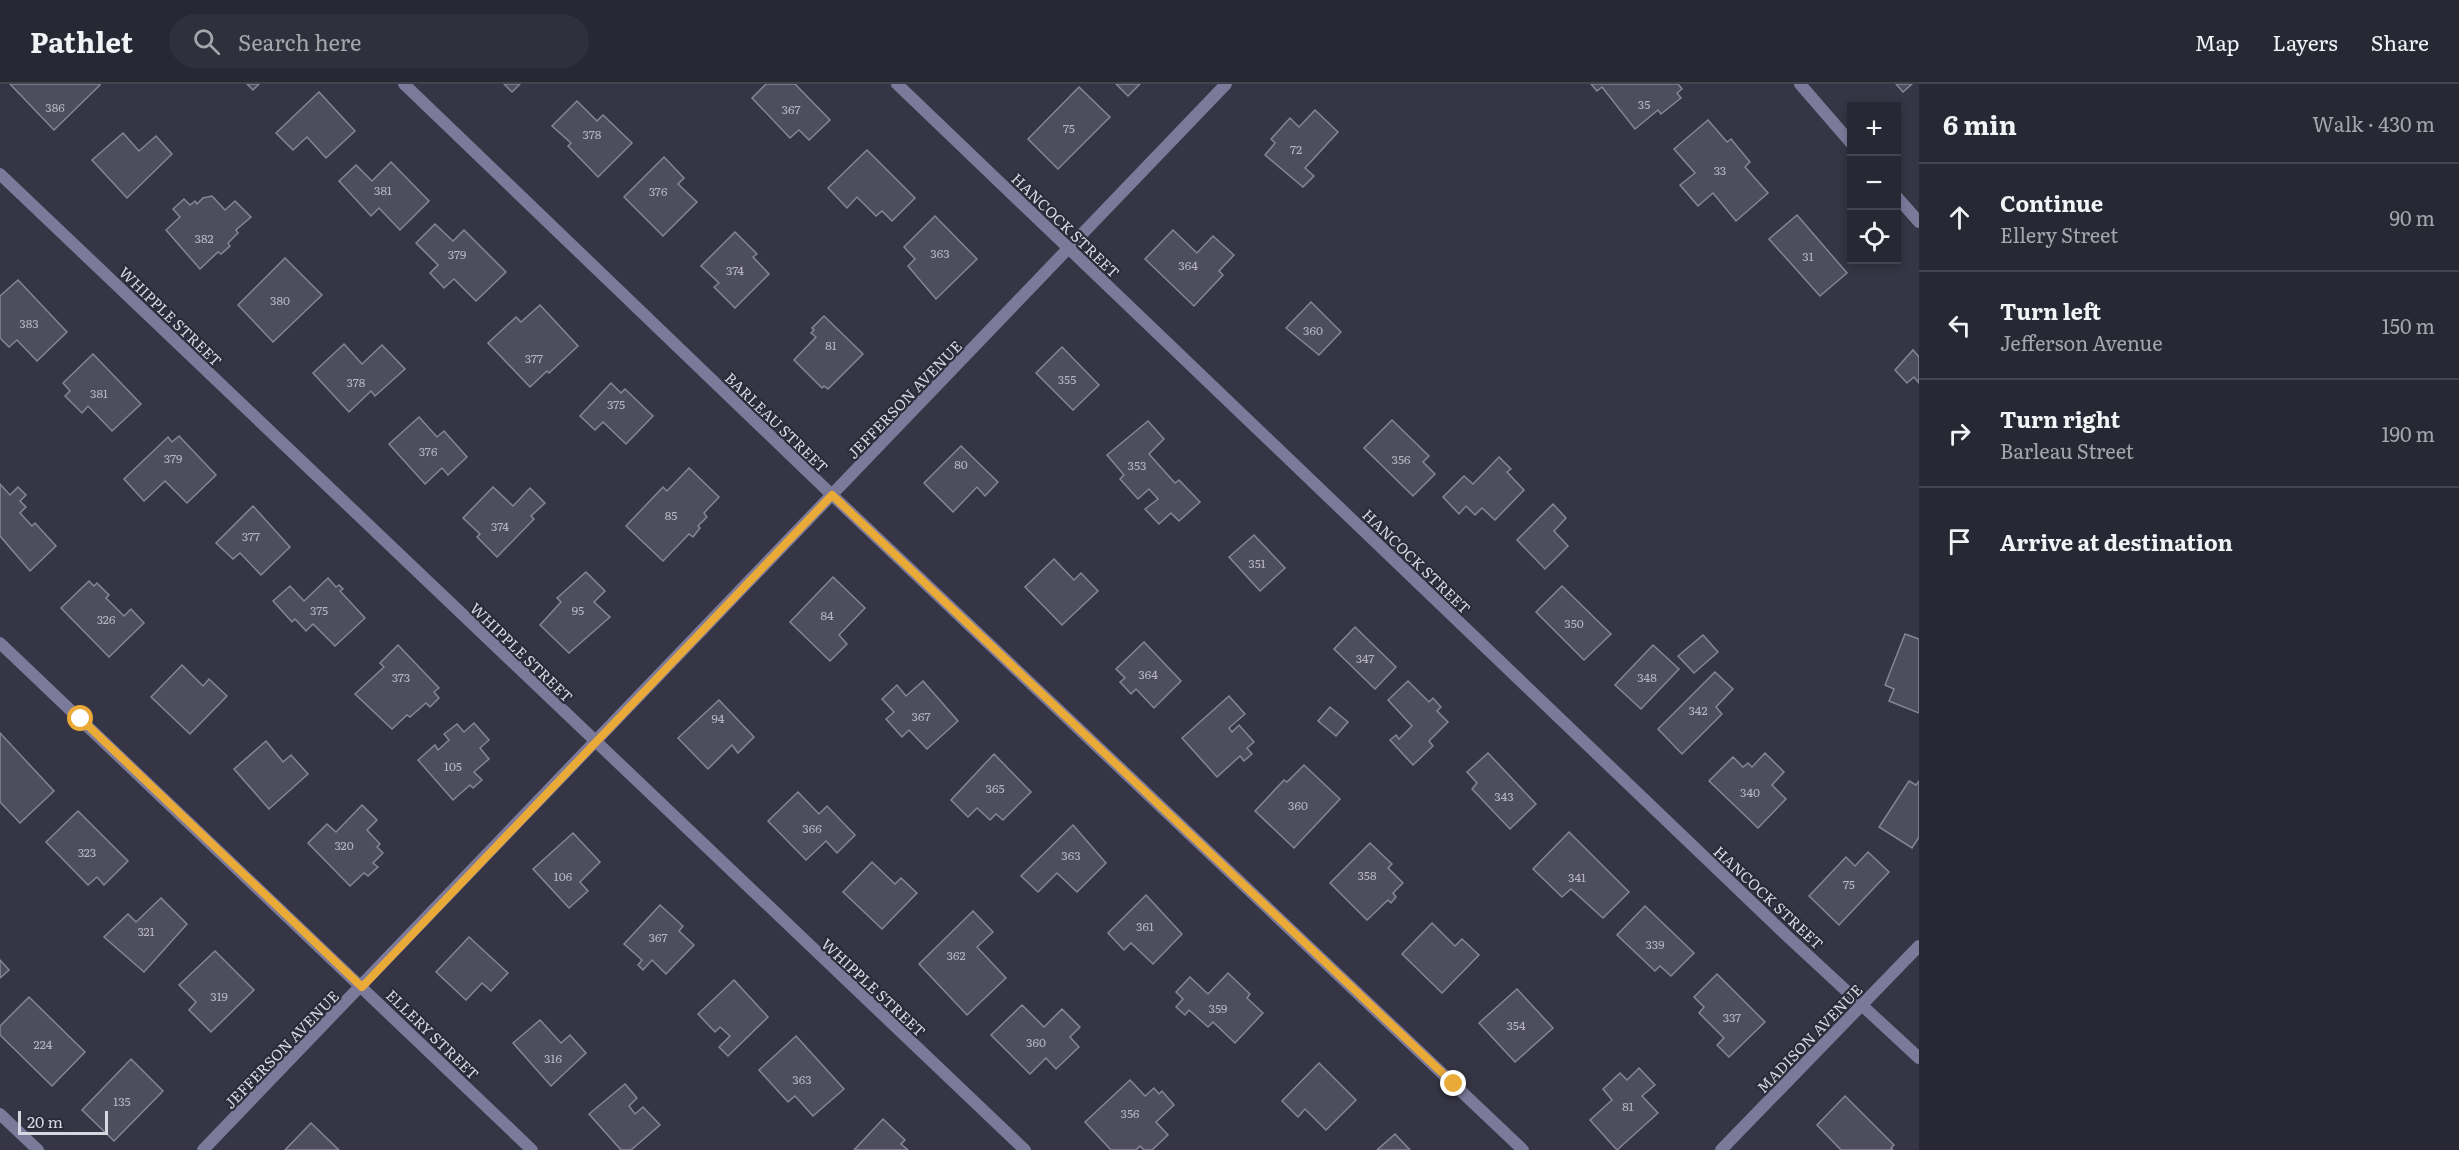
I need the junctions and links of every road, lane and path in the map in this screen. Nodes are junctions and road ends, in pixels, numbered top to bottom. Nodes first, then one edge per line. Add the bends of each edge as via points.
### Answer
1 (404, 84) edge
2 (897, 84) edge
3 (1226, 84) edge
4 (1800, 84) edge
5 (1847, 139) edge
6 (0, 174) edge
7 (1901, 202) edge
8 (1919, 222) edge
9 (1070, 249) junction
10 (832, 495) junction
11 (0, 643) edge
12 (595, 742) junction
13 (1919, 946) edge
14 (362, 987) junction
15 (1862, 1005) junction
16 (1919, 1058) edge
17 (0, 1114) edge
18 (38, 1150) edge
19 (203, 1150) edge
20 (532, 1150) edge
21 (1025, 1150) edge
22 (1523, 1150) edge
23 (1721, 1150) edge

1 - 10 street, BARLEAU STREET
2 - 9 street, HANCOCK STREET
3 - 9 street, JEFFERSON AVENUE
4 - 5 street
6 - 12 street, WHIPPLE STREET
7 - 8 street
9 - 10 street, JEFFERSON AVENUE
9 - 15 street, HANCOCK STREET
10 - 12 street, JEFFERSON AVENUE
10 - 22 street, BARLEAU STREET
11 - 14 street, ELLERY STREET
12 - 14 street, JEFFERSON AVENUE
12 - 21 street, WHIPPLE STREET
13 - 15 street, MADISON AVENUE
14 - 19 street, JEFFERSON AVENUE
14 - 20 street, ELLERY STREET
15 - 16 street, HANCOCK STREET
15 - 23 street, MADISON AVENUE
17 - 18 street

